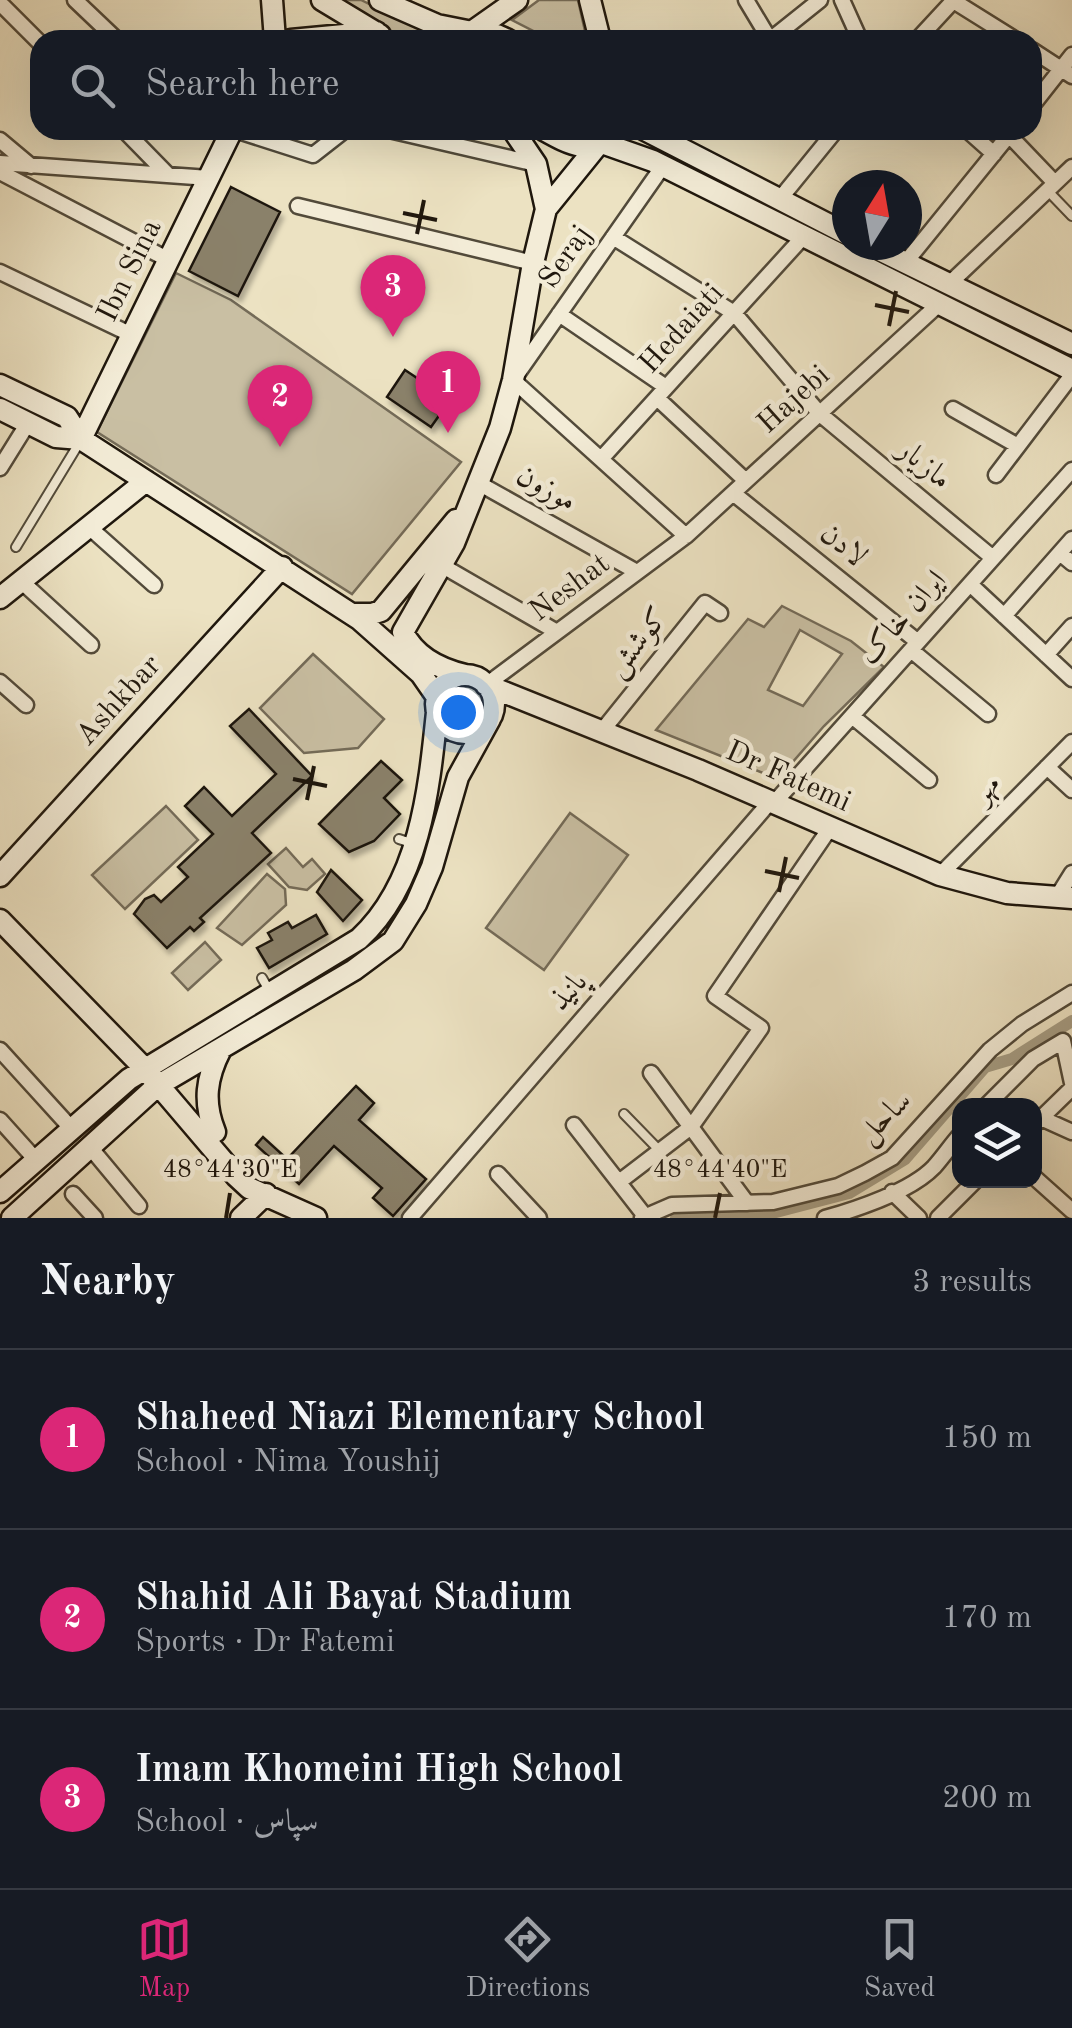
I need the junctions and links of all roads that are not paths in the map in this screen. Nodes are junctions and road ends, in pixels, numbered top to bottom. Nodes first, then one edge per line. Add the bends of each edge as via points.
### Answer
1 (75, 0) edge
2 (272, 0) edge
3 (322, 0) edge
4 (380, 0) edge
5 (517, 0) edge
6 (590, 0) edge
7 (746, 0) edge
8 (820, 0) edge
9 (842, 0) edge
10 (953, 0) edge
11 (4, 6) dead end
12 (106, 30) edge
13 (274, 30) edge
14 (372, 30) edge
15 (455, 30) edge
16 (471, 30) edge
17 (598, 30) edge
18 (764, 30) edge
19 (782, 30) edge
20 (856, 30) edge
21 (926, 30) edge
22 (1000, 30) edge
23 (30, 33) edge
24 (1072, 55) edge
25 (1042, 56) edge
26 (1067, 72) edge
27 (1042, 96) edge
28 (0, 140) edge
29 (134, 140) edge
30 (223, 140) edge
31 (254, 140) edge
32 (332, 140) edge
33 (432, 140) edge
34 (520, 140) edge
35 (562, 140) edge
36 (604, 140) edge
37 (671, 140) edge
38 (828, 140) edge
39 (978, 140) edge
40 (1005, 140) edge
41 (1016, 140) edge
42 (994, 154) junction
43 (0, 163) edge
44 (536, 164) junction
45 (31, 166) junction
46 (663, 166) junction
47 (1072, 167) edge
48 (0, 172) edge
49 (168, 175) junction
50 (209, 178) junction
51 (1051, 187) junction
52 (779, 200) junction
53 (298, 206) dead end
54 (546, 209) junction
55 (1072, 216) edge
56 (832, 226) edge
57 (804, 236) junction
58 (614, 237) junction
59 (169, 260) junction
60 (886, 260) edge
61 (533, 262) junction
62 (0, 272) edge
63 (899, 272) junction
64 (944, 295) junction
65 (734, 313) junction
66 (559, 314) junction
67 (132, 335) junction
68 (1072, 344) edge
69 (1072, 372) edge
70 (514, 380) junction
71 (0, 385) edge
72 (662, 392) junction
73 (0, 409) edge
74 (953, 409) dead end
75 (820, 414) junction
76 (28, 423) junction
77 (81, 439) junction
78 (1018, 446) junction
79 (601, 459) junction
80 (0, 468) edge
81 (1072, 470) edge
82 (996, 476) dead end
83 (146, 480) junction
84 (746, 482) junction
85 (476, 492) junction
86 (733, 493) junction
87 (89, 527) junction
88 (686, 536) junction
89 (1072, 540) edge
90 (16, 547) dead end
91 (993, 558) junction
92 (1066, 558) edge
93 (442, 564) junction
94 (282, 566) junction
95 (638, 572) junction
96 (21, 581) junction
97 (970, 584) junction
98 (154, 585) dead end
99 (0, 598) edge
100 (352, 614) junction
101 (720, 614) dead end
102 (1004, 616) junction
103 (1072, 626) edge
104 (558, 632) junction
105 (91, 646) dead end
106 (914, 646) junction
107 (1046, 655) junction
108 (465, 676) junction
109 (1072, 679) edge
110 (0, 682) edge
111 (486, 685) junction
112 (437, 704) junction
113 (26, 705) dead end
114 (988, 714) dead end
115 (852, 716) junction
116 (490, 719) junction
117 (602, 731) junction
118 (1072, 742) edge
119 (1047, 768) junction
120 (928, 780) dead end
121 (1072, 790) edge
122 (772, 802) junction
123 (830, 828) junction
124 (407, 842) junction
125 (437, 851) junction
126 (1072, 873) edge
127 (940, 875) junction
128 (0, 876) edge
129 (1065, 897) edge
130 (0, 920) edge
131 (1072, 993) edge
132 (223, 1046) junction
133 (0, 1050) edge
134 (144, 1068) junction
135 (651, 1073) dead end
136 (162, 1083) junction
137 (1072, 1085) edge
138 (994, 1098) edge
139 (624, 1114) dead end
140 (1042, 1117) edge
141 (0, 1120) edge
142 (1042, 1122) edge
143 (574, 1126) dead end
144 (691, 1127) junction
145 (72, 1128) junction
146 (215, 1132) junction
147 (1072, 1132) edge
148 (952, 1145) edge
149 (89, 1146) junction
150 (660, 1151) junction
151 (36, 1160) junction
152 (498, 1174) dead end
153 (56, 1178) junction
154 (619, 1182) junction
155 (1042, 1185) edge
156 (968, 1188) edge
157 (0, 1192) edge
158 (892, 1192) junction
159 (73, 1194) dead end
160 (747, 1202) junction
161 (139, 1206) dead end
162 (256, 1209) edge
163 (1072, 1211) edge
164 (643, 1217) edge
165 (12, 1218) edge
166 (95, 1218) edge
167 (316, 1218) edge
168 (410, 1218) edge
169 (539, 1218) edge
170 (825, 1218) edge
171 (919, 1218) edge
172 (938, 1218) edge

1 - 12 street
2 - 13 street
3 - 14 street
4 - 15 street
5 - 16 street
6 - 17 street
7 - 18 street
8 - 19 street
9 - 20 street
10 - 21 street
10 - 22 street
11 - 23 street
24 - 26 street
25 - 26 street
26 - 27 street
28 - 45 street
29 - 49 street
30 - 50 street, Ibn Sina
31 - 32 street via 313,155
33 - 44 street
34 - 44 street
35 - 36 street
36 - 46 street
36 - 54 street
37 - 52 street
38 - 52 street
39 - 42 street
40 - 42 street
41 - 51 street
42 - 63 street
43 - 45 street
44 - 54 street
45 - 49 street
46 - 57 street
46 - 58 street, Seraj
47 - 51 street, Hajebi
48 - 59 street
49 - 50 street
50 - 59 street, Ibn Sina
51 - 55 lane
51 - 64 street, Hajebi
52 - 56 street
53 - 61 street
54 - 61 street
57 - 63 street
57 - 65 street, Hedaiati
58 - 65 street, مازیار
58 - 66 street, Seraj
59 - 67 street, Ibn Sina
60 - 63 street
61 - 70 street
62 - 67 street
63 - 64 street
64 - 68 street
64 - 69 street
64 - 75 street, Hajebi
65 - 72 street, Hedaiati
65 - 75 street, مازیار
66 - 70 street, Seraj
66 - 72 street
67 - 77 street, Ibn Sina
69 - 78 street
70 - 79 street
70 - 85 street
71 - 77 street via 67,417
72 - 79 street, Hedaiati
72 - 84 street
73 - 76 street
74 - 78 street
75 - 84 street, Hajebi
75 - 91 street, مازیار
76 - 77 street
76 - 80 street
77 - 83 street
77 - 90 lane
78 - 82 street
79 - 88 street
81 - 91 street, ایران خاک
83 - 87 street
83 - 94 street
84 - 86 street, Hajebi
85 - 93 street
85 - 95 street, موزون
85 - 100 street via 381,610
86 - 88 street, Hajebi
86 - 106 street, لادن
87 - 96 street
87 - 98 street
88 - 95 street, Neshat
89 - 92 street
91 - 97 street, ایران خاک
92 - 102 street
93 - 104 street
93 - 108 street via 403,632 433,663
94 - 100 street
94 - 128 street, Ashkbar
95 - 104 street, Neshat
96 - 99 street
96 - 105 street
97 - 102 street
97 - 106 street, ایران خاک
100 - 112 street via 421,674
101 - 117 street, کوشش via 705,603
102 - 107 street
103 - 107 street
104 - 111 street, Neshat
106 - 114 street, لادن
106 - 115 street, ایران خاک
107 - 109 street
108 - 111 street
108 - 112 street via 444,684
110 - 113 street
111 - 116 street via 493,698
111 - 117 street, Dr Fatemi
112 - 116 street via 450,729 465,733
112 - 124 street via 430,772
115 - 120 street
115 - 122 street, ایران خاک
116 - 125 street via 458,777
117 - 122 street, Dr Fatemi
118 - 119 street, مهر
119 - 121 street
119 - 127 street, مهر
122 - 123 street, Dr Fatemi
122 - 168 street, پانیذ
123 - 127 street, Dr Fatemi
123 - 144 street via 715,996 761,1028
124 - 125 street
124 - 134 street via 392,900 368,931 266,985
125 - 132 street via 393,941 275,1023
126 - 129 street
127 - 129 street, Dr Fatemi via 1007,893
130 - 134 street
131 - 160 street, ساحل via 990,1050 892,1158 838,1186
132 - 136 street
132 - 146 street via 206,1094
133 - 145 street
134 - 136 street
134 - 145 street
135 - 144 street
136 - 146 street
136 - 149 street
136 - 162 street via 249,1188
137 - 138 street via 1063,1042 1033,1059
137 - 140 street
139 - 150 lane
141 - 151 street
142 - 147 street
143 - 154 street
144 - 150 street
144 - 160 street
145 - 151 street
146 - 162 street via 259,1179
148 - 158 street, ساحل via 932,1169
149 - 153 street
149 - 161 street
150 - 154 street
151 - 153 street
151 - 157 street
152 - 169 street
153 - 165 street
154 - 164 street
155 - 163 street
156 - 172 street
158 - 170 street, ساحل
158 - 171 street
159 - 166 street
160 - 164 street, ساحل via 672,1205
162 - 167 street

